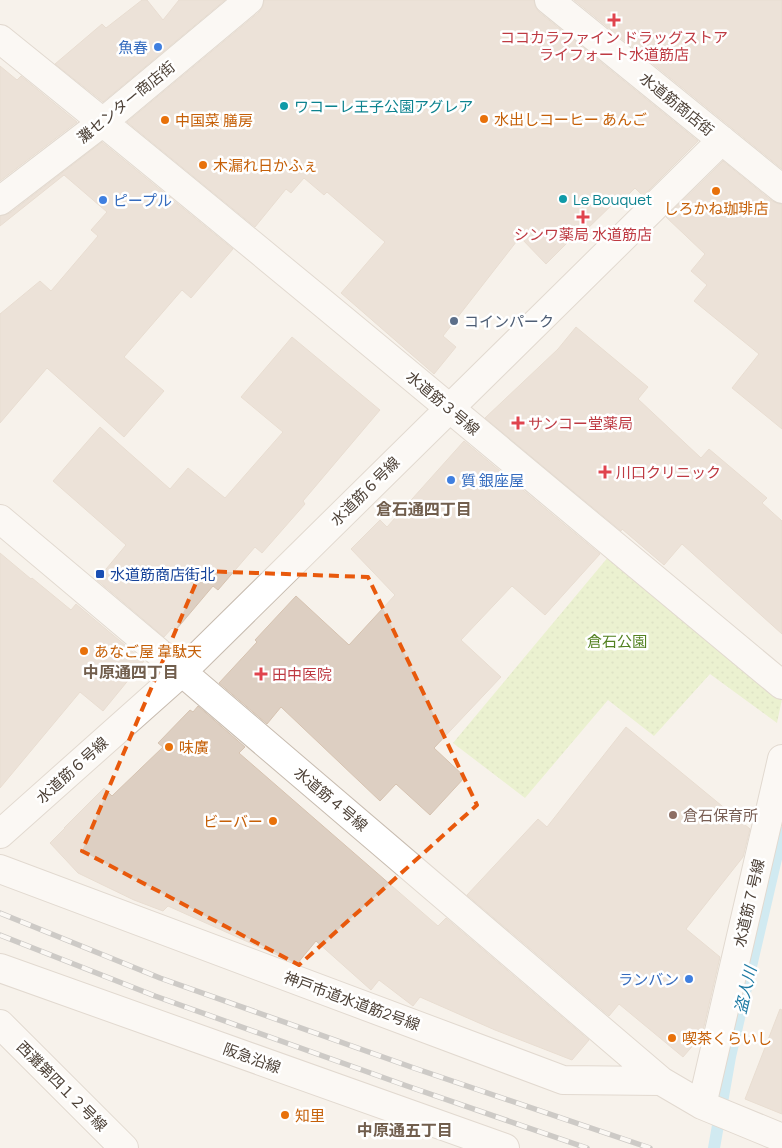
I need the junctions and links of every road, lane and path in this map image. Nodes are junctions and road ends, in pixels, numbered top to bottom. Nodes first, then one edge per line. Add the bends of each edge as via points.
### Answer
1 (249, 0) edge
2 (549, 0) edge
3 (0, 38) edge
4 (103, 122) junction
5 (722, 140) junction
6 (782, 189) edge
7 (0, 201) edge
8 (450, 408) junction
9 (0, 519) edge
10 (182, 672) junction
11 (782, 686) edge
12 (782, 759) edge
13 (0, 834) edge
14 (0, 869) edge
15 (0, 968) edge
16 (0, 1024) edge
17 (661, 1081) junction
18 (712, 1110) junction
19 (782, 1138) edge
20 (124, 1148) edge
21 (505, 1148) edge

1 - 4 street, 灘センター商店街
2 - 5 street, 水道筋商店街
3 - 4 street, 水道筋３号線
4 - 7 street, 灘センター商店街
4 - 8 street, 水道筋３号線
5 - 6 street, 水道筋商店街
5 - 8 street, 水道筋６号線
8 - 10 street, 水道筋６号線
8 - 11 street, 水道筋３号線
9 - 10 street, 水道筋４号線
10 - 13 street, 水道筋６号線
10 - 17 street, 水道筋４号線
12 - 18 street, 水道筋７号線
14 - 17 street, 神戸市道水道筋2号線 via 563,1080
15 - 21 street, 阪急沿線
16 - 20 street, 西灘第四１２号線
17 - 18 street, 神戸市道水道筋2号線
18 - 19 street, 神戸市道水道筋2号線

